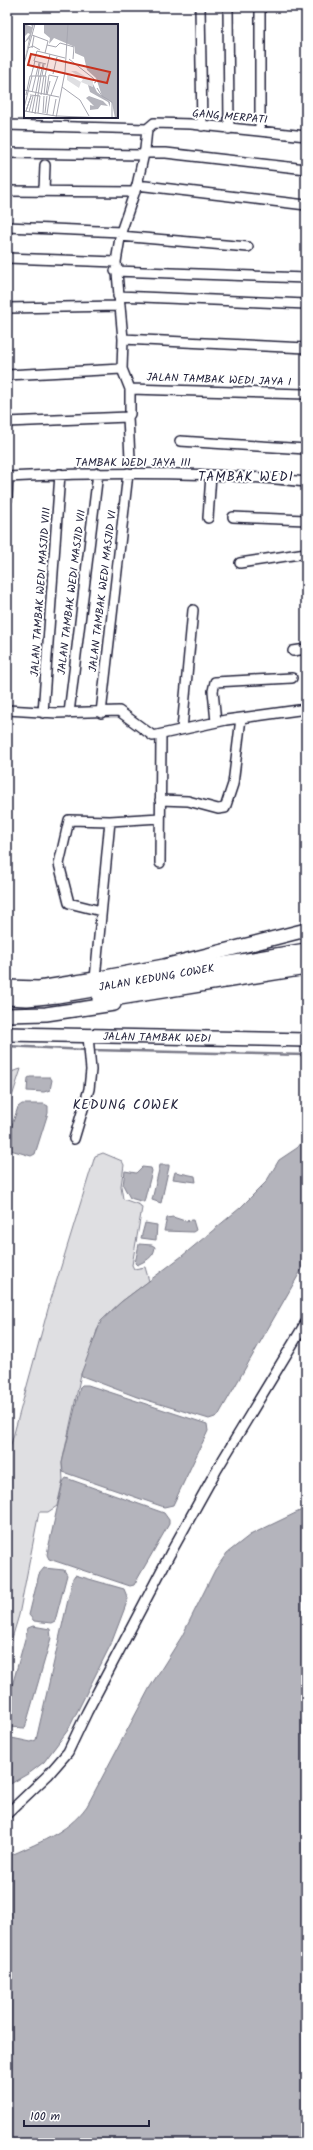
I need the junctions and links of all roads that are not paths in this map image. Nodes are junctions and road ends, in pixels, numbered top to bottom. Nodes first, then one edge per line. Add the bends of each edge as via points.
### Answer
1 (200, 7) edge
2 (228, 7) edge
3 (260, 7) edge
4 (7, 125) edge
5 (202, 126) junction
6 (149, 127) junction
7 (230, 129) junction
8 (260, 131) junction
9 (306, 136) edge
10 (7, 153) edge
11 (144, 154) junction
12 (45, 165) dead end
13 (306, 169) edge
14 (136, 189) junction
15 (7, 190) edge
16 (44, 191) junction
17 (306, 205) edge
18 (7, 227) edge
19 (121, 234) junction
20 (248, 247) dead end
21 (7, 258) edge
22 (115, 266) junction
23 (306, 278) edge
24 (119, 301) junction
25 (306, 304) edge
26 (7, 308) edge
27 (123, 339) junction
28 (306, 348) edge
29 (122, 369) junction
30 (7, 375) edge
31 (130, 389) junction
32 (306, 394) edge
33 (128, 417) junction
34 (7, 422) edge
35 (180, 441) dead end
36 (306, 449) edge
37 (130, 459) dead end
38 (98, 473) junction
39 (128, 473) junction
40 (60, 474) junction
41 (211, 475) junction
42 (7, 477) edge
43 (306, 482) edge
44 (7, 499) edge
45 (233, 517) dead end
46 (208, 518) dead end
47 (306, 520) edge
48 (306, 553) edge
49 (240, 563) dead end
50 (193, 610) dead end
51 (306, 649) edge
52 (293, 651) dead end
53 (292, 678) dead end
54 (306, 709) edge
55 (7, 710) edge
56 (101, 712) junction
57 (43, 713) junction
58 (69, 713) junction
59 (241, 718) junction
60 (216, 722) junction
61 (182, 729) junction
62 (161, 735) junction
63 (160, 800) junction
64 (160, 818) junction
65 (110, 821) junction
66 (160, 863) dead end
67 (101, 911) junction
68 (306, 930) edge
69 (306, 938) edge
70 (236, 948) junction
71 (306, 952) edge
72 (306, 966) edge
73 (306, 974) edge
74 (95, 979) junction
75 (7, 987) edge
76 (7, 996) edge
77 (7, 1008) edge
78 (7, 1015) edge
79 (7, 1034) edge
80 (88, 1040) junction
81 (306, 1040) edge
82 (74, 1139) dead end
83 (306, 1322) edge
84 (7, 1814) edge

1 - 5 street
2 - 7 street
3 - 8 street
4 - 6 street, GANG MERPATI
5 - 6 street, GANG MERPATI
5 - 7 street, GANG MERPATI
6 - 11 street
7 - 8 street, GANG MERPATI
8 - 9 street, GANG MERPATI
10 - 11 street
11 - 13 street via 166,153
11 - 14 street
12 - 16 street
14 - 16 street
14 - 17 street
14 - 19 street
15 - 16 street
18 - 19 street
19 - 20 street
19 - 22 street
21 - 22 street
22 - 23 street
22 - 24 street
24 - 25 street
24 - 26 street
24 - 27 street
27 - 28 street
27 - 29 street
29 - 30 street
29 - 31 street
31 - 32 street, JALAN TAMBAK WEDI JAYA I
31 - 33 street
33 - 34 street
33 - 37 street
35 - 36 street
38 - 39 street, TAMBAK WEDI JAYA III
38 - 40 street, TAMBAK WEDI JAYA III
38 - 58 street, JALAN TAMBAK WEDI MASJID VII
39 - 41 street, TAMBAK WEDI JAYA III
39 - 56 street, JALAN TAMBAK WEDI MASJID VI
40 - 42 street, TAMBAK WEDI JAYA III
40 - 57 street, JALAN TAMBAK WEDI MASJID VIII
41 - 43 street, TAMBAK WEDI JAYA III
41 - 46 street
42 - 44 street
45 - 47 street
48 - 49 street
50 - 61 street
51 - 52 street
53 - 60 street via 215,682 213,691
54 - 59 street
55 - 57 street
56 - 58 street
56 - 62 street via 123,712 150,735
57 - 58 street
59 - 60 street
59 - 63 street via 233,784 225,808 218,809 188,801
60 - 61 street
61 - 62 street
62 - 63 street
63 - 64 street
64 - 65 street
64 - 66 street
65 - 67 street
65 - 67 street via 70,819 59,864 70,904
67 - 74 street
68 - 70 main road
69 - 70 main road
70 - 74 main road via 164,966
71 - 76 highway, JALAN KEDUNG COWEK via 57,994
72 - 77 highway, JALAN KEDUNG COWEK via 52,1007
73 - 78 main road via 46,1014
74 - 75 main road via 39,988
79 - 80 main road, JALAN TAMBAK WEDI
80 - 81 main road, JALAN TAMBAK WEDI
80 - 82 street via 89,1089
83 - 84 street via 216,1471 130,1628 68,1752

